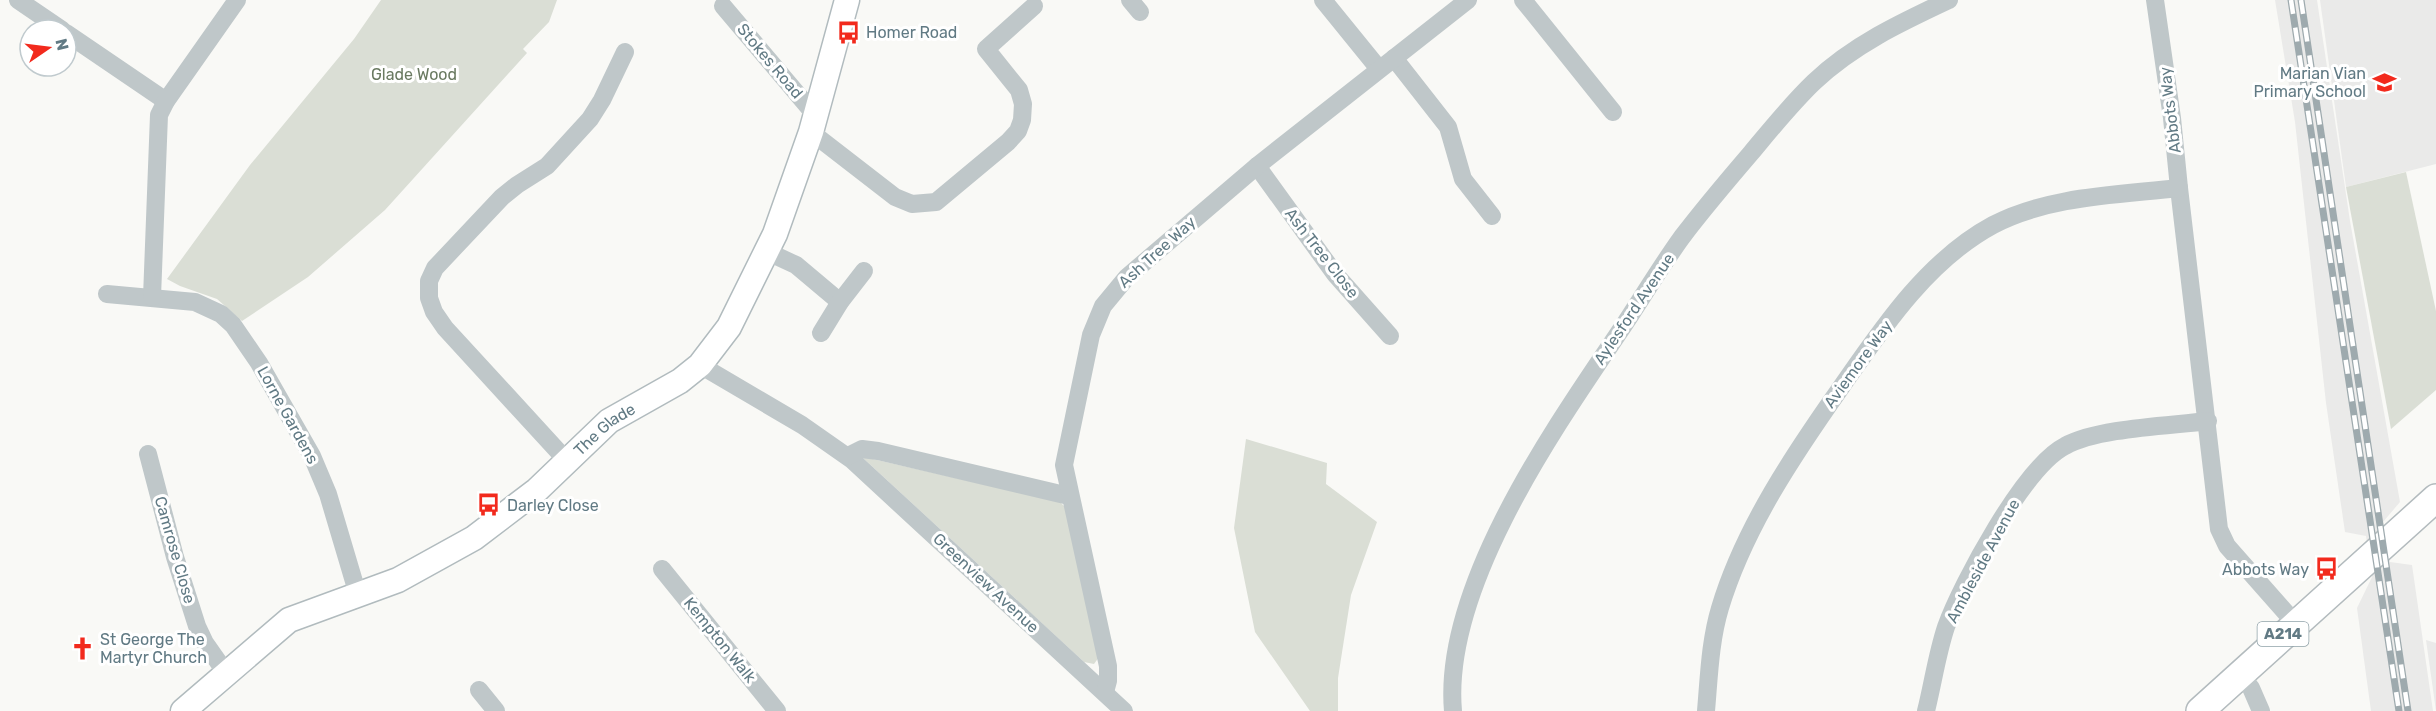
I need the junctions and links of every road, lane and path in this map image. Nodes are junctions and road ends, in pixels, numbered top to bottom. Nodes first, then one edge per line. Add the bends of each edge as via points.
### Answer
1 (18, 0) edge
2 (237, 0) edge
3 (847, 0) edge
4 (1323, 0) edge
5 (1468, 0) edge
6 (1523, 0) edge
7 (1949, 0) edge
8 (2155, 0) edge
9 (723, 6) dead end
10 (1034, 6) dead end
11 (44, 18) edge
12 (78, 41) edge
13 (625, 52) dead end
14 (1394, 58) junction
15 (1379, 69) junction
16 (166, 101) junction
17 (1613, 112) dead end
18 (814, 124) junction
19 (1257, 166) junction
20 (2178, 188) junction
21 (1491, 216) dead end
22 (768, 252) junction
23 (864, 271) dead end
24 (107, 294) dead end
25 (152, 297) junction
26 (840, 302) junction
27 (821, 333) dead end
28 (1390, 336) dead end
29 (700, 365) junction
30 (2208, 421) junction
31 (148, 454) dead end
32 (848, 456) junction
33 (567, 461) junction
34 (1070, 496) junction
35 (2436, 498) edge
36 (662, 569) dead end
37 (358, 595) junction
38 (2295, 623) junction
39 (226, 674) junction
40 (2240, 674) junction
41 (479, 690) dead end
42 (1105, 692) junction
43 (1928, 703) edge
44 (183, 711) edge
45 (496, 711) edge
46 (777, 711) edge
47 (1124, 711) edge
48 (1453, 711) edge
49 (1706, 711) edge
50 (2200, 711) edge
51 (2261, 711) edge

1 - 11 street
2 - 16 street
3 - 18 street, The Glade
4 - 15 street
5 - 14 street, Ash Tree Way
6 - 17 street
7 - 48 street, Aylesford Avenue via 1859,46 1816,81 1682,237 1563,415 1503,522 1463,624 1454,664
8 - 20 street, Abbots Way
9 - 18 street, Stokes Road
10 - 18 street, Stokes Road via 986,49 1022,97 1021,125 1008,142 940,200 918,205 901,201
12 - 16 street
13 - 33 street via 590,119 547,166 510,190 451,249 435,268 428,289 431,306 445,328
14 - 15 street, Ash Tree Way
14 - 21 street via 1448,127 1463,179
15 - 19 street, Ash Tree Way
16 - 25 street via 159,125
18 - 22 street, The Glade
19 - 28 street, Ash Tree Close via 1335,274
19 - 34 street, Ash Tree Way via 1127,278 1103,306 1091,335 1065,456
20 - 30 street, Abbots Way
20 - 49 street, Aviemore Way via 2067,201 2013,217 1966,242 1920,284 1822,414 1749,537 1720,608
22 - 26 street via 796,265
22 - 29 street, The Glade via 729,327
23 - 26 street
24 - 25 street, Lorne Gardens
25 - 37 street, Lorne Gardens via 204,306 227,319 242,337 312,456 328,494
26 - 27 street
29 - 32 street, Greenview Avenue
29 - 33 street, The Glade via 609,421
30 - 38 street, Abbots Way via 2222,538
30 - 43 street, Ambleside Avenue via 2088,437 2051,455 2007,510 1966,584 1947,627
31 - 39 street, Camrose Close via 197,626
32 - 34 street via 862,449 878,451
32 - 42 street, Greenview Avenue
33 - 37 street, The Glade via 526,499 474,538 422,568
34 - 42 street, Ash Tree Way via 1107,666
35 - 38 main road, A214
36 - 46 street, Kempton Walk
37 - 39 street, The Glade via 289,620
38 - 40 main road, A214
39 - 44 street, The Glade
40 - 50 main road, A214
40 - 51 street
41 - 45 street
42 - 47 street, Greenview Avenue

